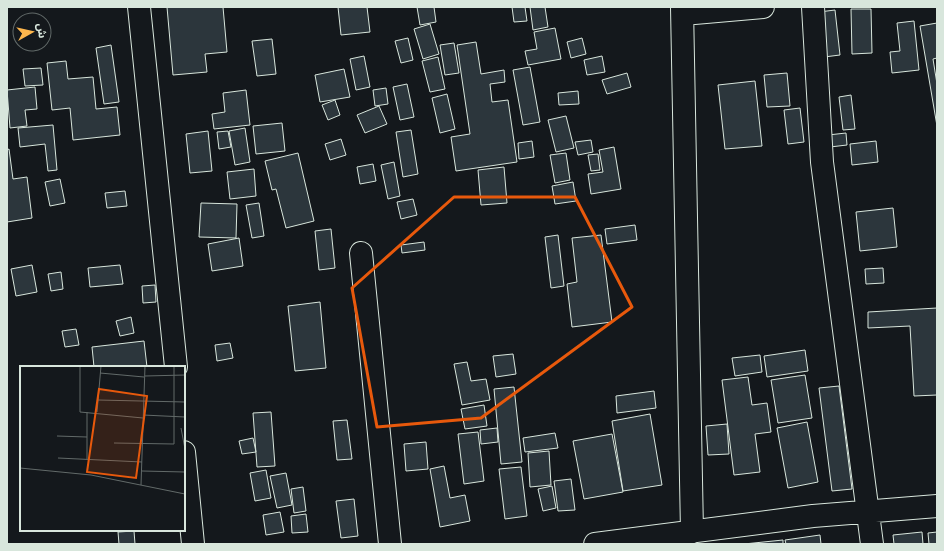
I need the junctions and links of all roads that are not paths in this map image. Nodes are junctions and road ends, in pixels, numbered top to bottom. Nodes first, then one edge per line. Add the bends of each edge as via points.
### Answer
1 (139, 7) edge
2 (763, 7) edge
3 (813, 7) edge
4 (683, 10) edge
5 (361, 253) dead end
6 (176, 366) edge
7 (185, 462) edge
8 (937, 506) edge
9 (868, 512) junction
10 (692, 532) junction
11 (719, 536) edge
12 (193, 544) edge
13 (390, 544) edge
14 (595, 544) edge
15 (872, 544) edge

1 - 6 street
2 - 4 street
3 - 9 street via 822,162
4 - 10 street
5 - 13 street
7 - 12 street
8 - 9 street
9 - 11 street via 813,516
9 - 15 street
10 - 11 street
10 - 14 street

